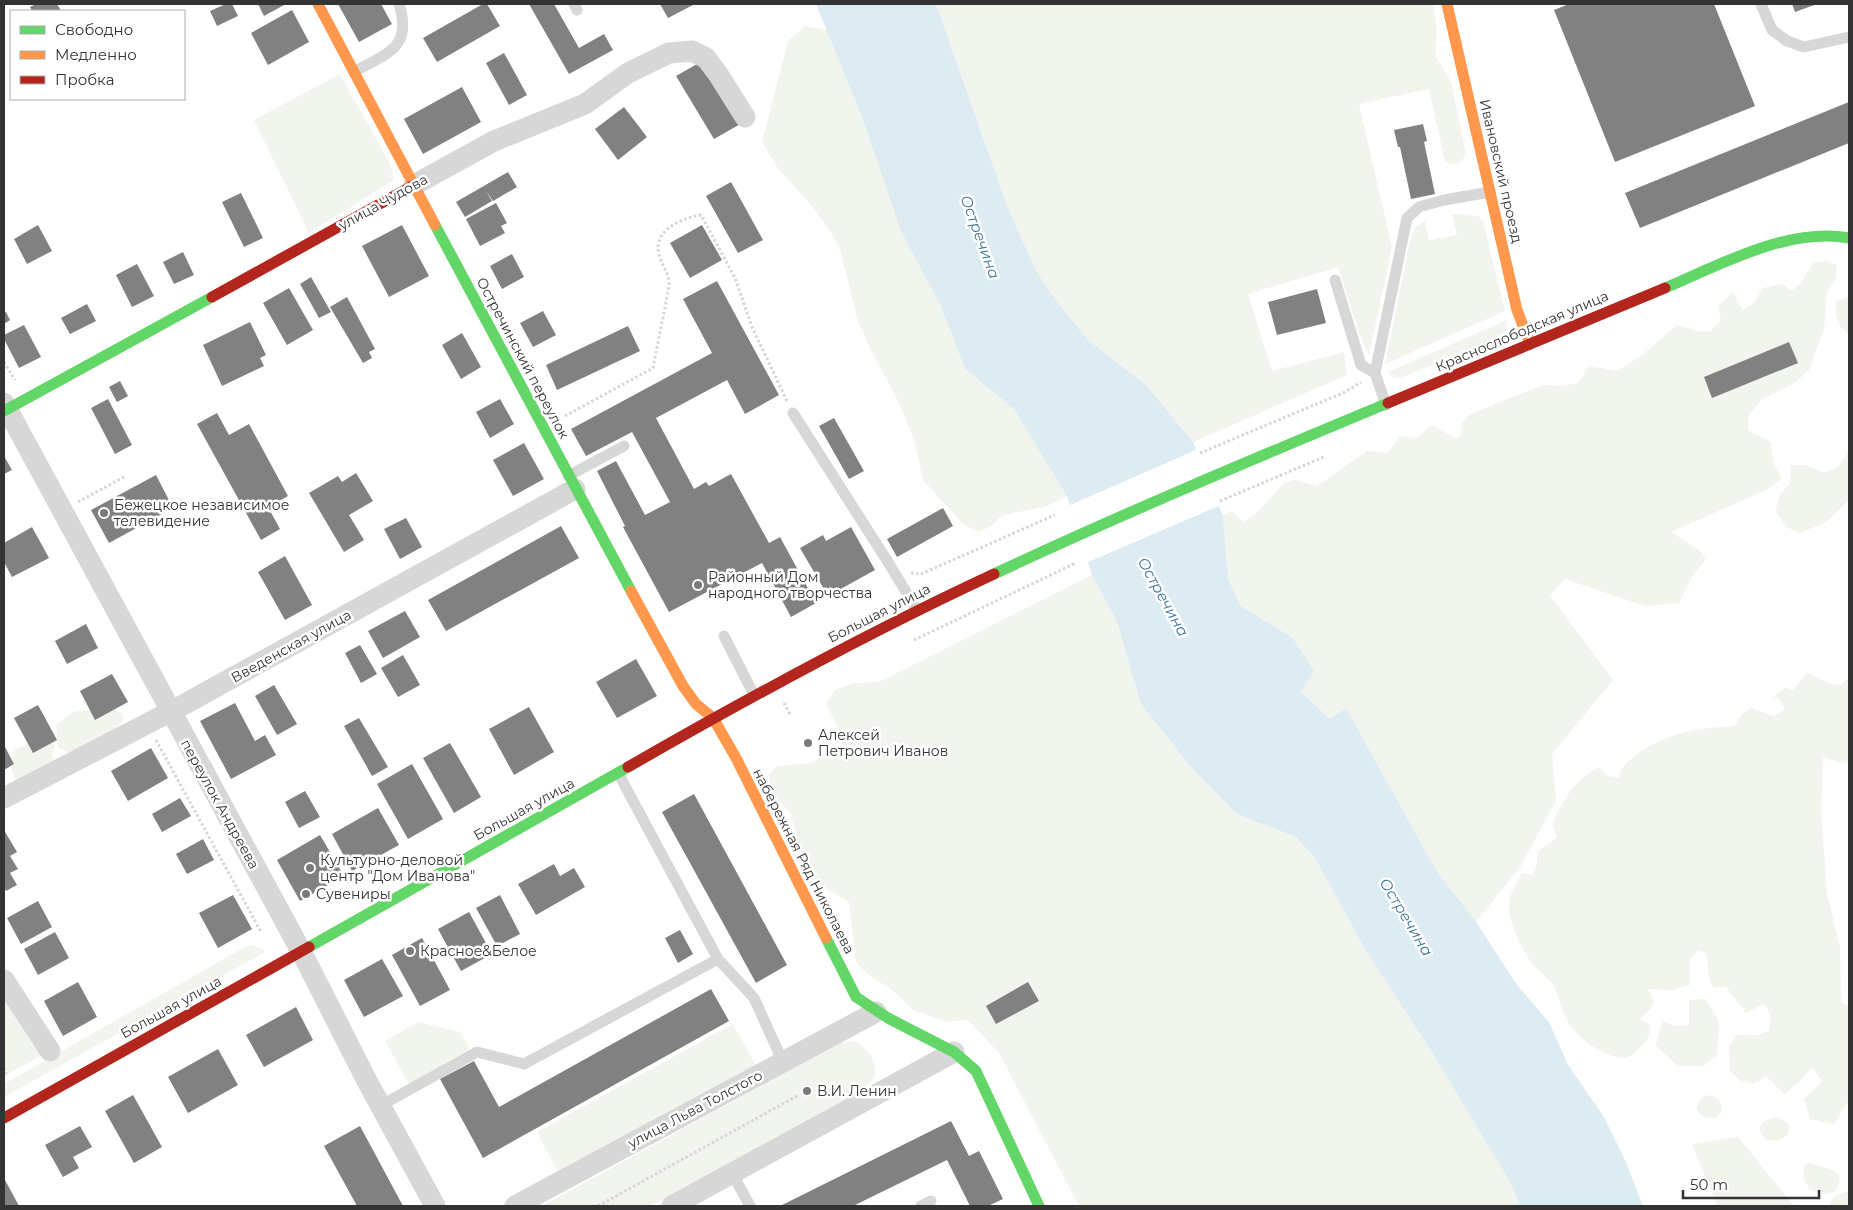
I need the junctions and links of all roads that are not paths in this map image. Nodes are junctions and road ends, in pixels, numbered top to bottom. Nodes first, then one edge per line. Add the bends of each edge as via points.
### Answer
1 (318, 4) edge
2 (399, 4) edge
3 (1447, 4) edge
4 (1761, 4) edge
5 (1849, 36) edge
6 (354, 72) junction
7 (745, 117) dead end
8 (414, 185) junction
9 (1491, 192) junction
10 (1849, 226) edge
11 (1844, 237) edge
12 (1335, 280) dead end
13 (1530, 344) junction
14 (1375, 373) junction
15 (1386, 404) junction
16 (5, 408) edge
17 (793, 412) road end
18 (624, 446) dead end
19 (1211, 477) joint
20 (571, 483) junction
21 (917, 610) junction
22 (724, 636) dead end
23 (754, 695) junction
24 (170, 712) junction
25 (713, 718) junction
26 (618, 773) junction
27 (4, 798) edge
28 (301, 951) junction
29 (718, 959) junction
30 (4, 980) edge
31 (876, 1012) junction
32 (50, 1051) dead end
33 (954, 1052) junction
34 (782, 1062) junction
35 (380, 1106) junction
36 (4, 1118) edge
37 (732, 1173) junction
38 (435, 1206) edge
39 (515, 1206) edge
40 (672, 1206) edge
41 (750, 1206) edge
42 (1039, 1206) edge

1 - 6 street, Остречинский переулок
2 - 6 lane via 403,22 401,41 390,52
3 - 9 street, Ивановский проезд
4 - 5 lane via 1772,30 1787,41 1804,47
6 - 8 street, Остречинский переулок
7 - 8 street, улица Чудова via 706,58 692,51 669,53 628,73 586,104 494,140
8 - 16 street, улица Чудова
8 - 20 street, Остречинский переулок
9 - 13 street, Ивановский проезд via 1517,310
9 - 14 lane via 1419,207 1407,218
10 - 11 lane
11 - 13 street, Краснослободская улица via 1796,239 1764,247
12 - 14 lane via 1361,365
13 - 15 street, Краснослободская улица
14 - 15 lane
15 - 19 street, Краснослободская улица
16 - 24 street, переулок Андреева
17 - 21 lane
18 - 20 lane
19 - 21 street, Большая улица
20 - 24 street, Введенская улица
20 - 25 street, Остречинский переулок via 683,686 696,704
21 - 23 street, Большая улица
22 - 23 lane
23 - 25 street, Большая улица
24 - 27 street, Введенская улица
24 - 28 street, переулок Андреева
25 - 26 street, Большая улица
25 - 31 street, набережная Ряд Николаева via 856,997
26 - 28 street, Большая улица
26 - 29 lane
28 - 35 street, переулок Андреева
28 - 36 street, Большая улица
29 - 34 lane via 754,998
29 - 35 lane via 524,1064 477,1052
30 - 32 street
31 - 33 street, набережная Ряд Николаева
31 - 34 street, улица Льва Толстого
33 - 37 street
33 - 42 street, набережная Ряд Николаева via 976,1071
34 - 39 street, улица Льва Толстого
35 - 38 street, переулок Андреева
37 - 40 street
37 - 41 lane

